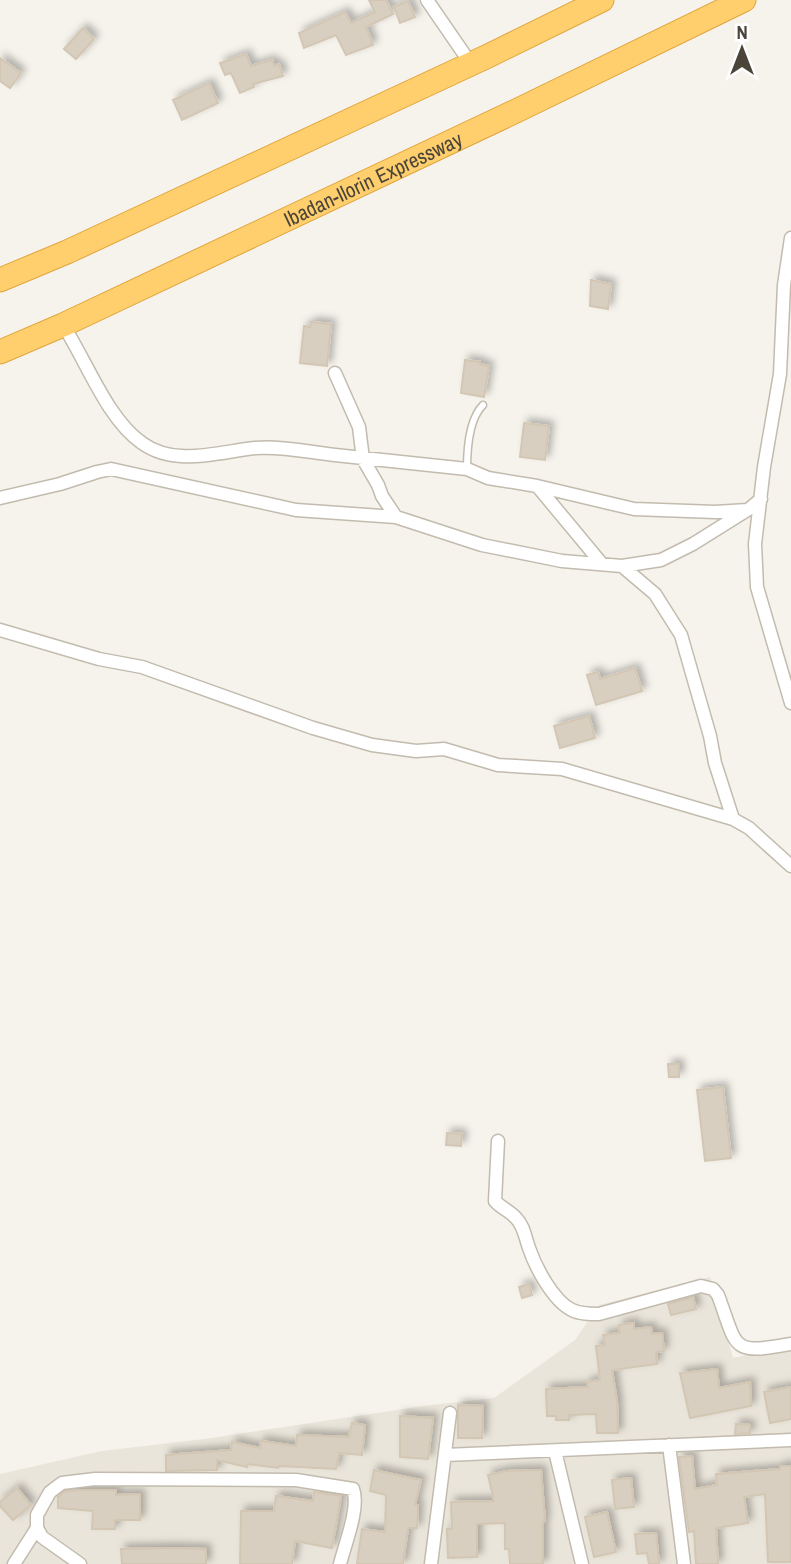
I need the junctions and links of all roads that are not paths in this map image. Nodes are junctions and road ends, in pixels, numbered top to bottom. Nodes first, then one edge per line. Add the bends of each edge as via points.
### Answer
1 (427, 0) edge
2 (602, 0) edge
3 (744, 0) edge
4 (471, 64) junction
5 (791, 238) edge
6 (791, 271) edge
7 (0, 280) edge
8 (784, 285) junction
9 (63, 324) junction
10 (0, 352) edge
11 (335, 373) dead end
12 (483, 405) dead end
13 (362, 457) junction
14 (467, 469) junction
15 (537, 486) junction
16 (0, 498) edge
17 (761, 499) junction
18 (750, 509) junction
19 (396, 516) junction
20 (602, 564) junction
21 (622, 566) junction
22 (0, 630) edge
23 (791, 703) edge
24 (733, 819) junction
25 (791, 866) edge
26 (498, 1141) dead end
27 (791, 1344) edge
28 (450, 1413) dead end
29 (791, 1440) edge
30 (669, 1445) junction
31 (555, 1451) junction
32 (445, 1455) junction
33 (37, 1528) junction
34 (14, 1564) edge
35 (80, 1564) edge
36 (340, 1564) edge
37 (430, 1564) edge
38 (582, 1564) edge
39 (684, 1564) edge

1 - 4 street
2 - 4 highway
3 - 9 highway, Ibadan-Ilorin Expressway
4 - 7 highway
5 - 8 street
6 - 8 street
8 - 17 street via 780,374
9 - 10 highway, Ibadan-Ilorin Expressway
9 - 13 street via 121,422 141,443 164,455 287,448
11 - 13 street via 359,427
12 - 14 lane via 472,428
13 - 14 street
13 - 19 street
14 - 15 street via 488,478
15 - 18 street via 634,509
15 - 20 street
16 - 19 street via 111,469 296,510
17 - 18 street
17 - 23 street via 755,544 757,587
18 - 21 street via 661,559
19 - 20 street via 482,545
20 - 21 street
21 - 24 street via 655,594 681,635
22 - 24 street via 142,667 372,745 416,751 444,749 498,765 562,769
24 - 25 street
26 - 27 street via 495,1201 516,1217 542,1276 571,1310 598,1314 701,1286 718,1295 735,1341 747,1349
28 - 32 street
29 - 30 street
30 - 31 street
30 - 39 street
31 - 32 street
31 - 38 street
32 - 37 street
33 - 34 street
33 - 35 street via 41,1537
33 - 36 street via 37,1515 50,1492 74,1480 296,1480 353,1489 354,1508

